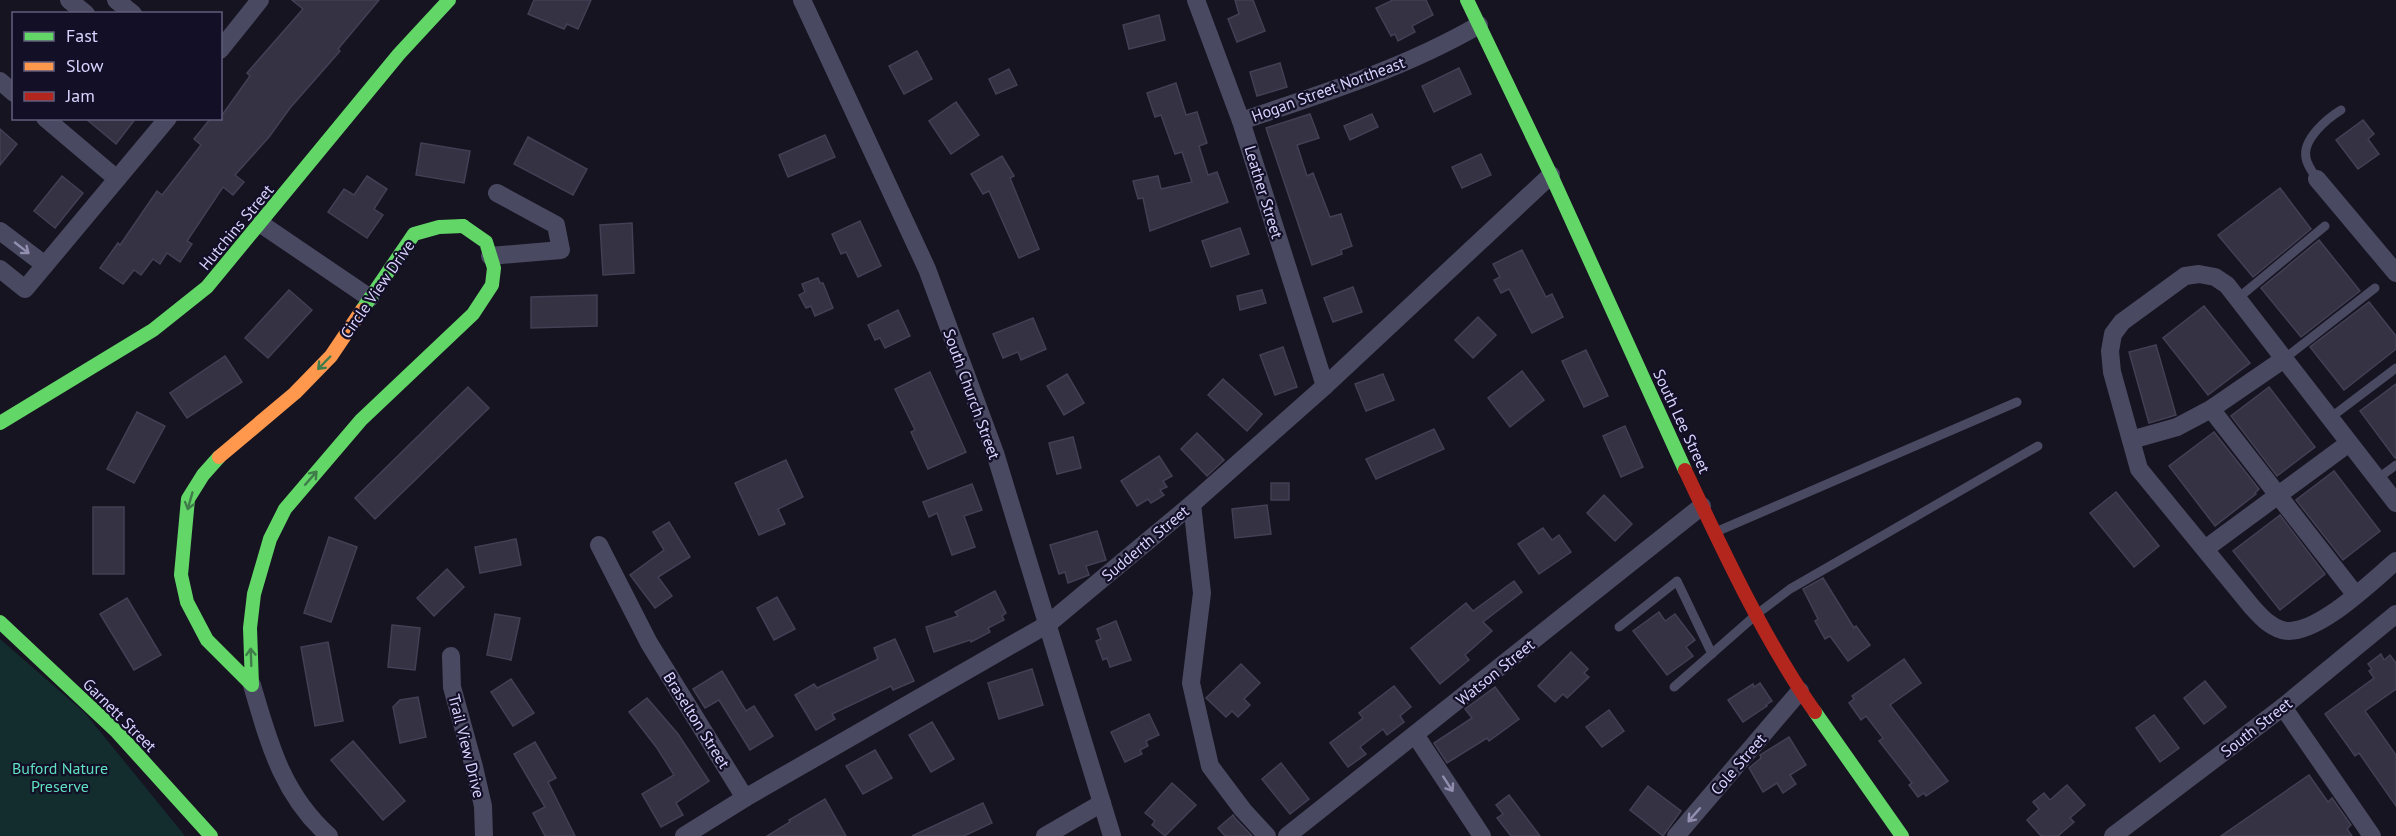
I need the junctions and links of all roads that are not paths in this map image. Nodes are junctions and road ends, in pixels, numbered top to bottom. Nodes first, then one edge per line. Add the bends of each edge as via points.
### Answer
1 (69, 0) edge
2 (116, 0) edge
3 (260, 0) edge
4 (450, 0) edge
5 (802, 0) edge
6 (1196, 0) edge
7 (1467, 0) edge
8 (85, 12) edge
9 (131, 12) edge
10 (1479, 25) junction
11 (222, 48) edge
12 (0, 81) edge
13 (12, 91) edge
14 (2341, 110) dead end
15 (47, 120) edge
16 (166, 120) edge
17 (1241, 121) junction
18 (1551, 175) junction
19 (117, 179) junction
20 (2317, 179) joint
21 (497, 193) dead end
22 (261, 224) junction
23 (2325, 226) dead end
24 (0, 231) edge
25 (490, 256) junction
26 (45, 265) junction
27 (0, 269) edge
28 (2396, 273) edge
29 (2375, 288) dead end
30 (370, 298) junction
31 (2237, 299) junction
32 (2284, 359) junction
33 (2396, 368) edge
34 (1325, 386) junction
35 (2017, 402) dead end
36 (2211, 409) junction
37 (2330, 418) junction
38 (0, 423) edge
39 (2131, 440) junction
40 (2349, 443) junction
41 (2038, 446) dead end
42 (2396, 465) edge
43 (2377, 479) junction
44 (2278, 496) junction
45 (2396, 503) edge
46 (1192, 504) junction
47 (1702, 506) junction
48 (1715, 532) junction
49 (599, 545) dead end
50 (2205, 549) junction
51 (2396, 561) edge
52 (2355, 594) junction
53 (1757, 614) junction
54 (2396, 614) edge
55 (0, 622) edge
56 (1048, 624) junction
57 (1619, 627) dead end
58 (1712, 654) junction
59 (451, 656) dead end
60 (252, 685) junction
61 (1674, 687) dead end
62 (1800, 691) junction
63 (2283, 707) junction
64 (1416, 736) junction
65 (745, 798) junction
66 (1102, 803) junction
67 (211, 836) edge
68 (329, 836) edge
69 (484, 836) edge
70 (684, 836) edge
71 (1045, 836) edge
72 (1112, 836) edge
73 (1267, 836) edge
74 (1287, 836) edge
75 (1482, 836) edge
76 (1676, 836) edge
77 (1902, 836) edge
78 (2113, 836) edge
79 (2372, 836) edge

1 - 8 street
2 - 9 street
3 - 11 street
4 - 22 street, Hutchins Street via 399,54
5 - 56 street, South Church Street via 927,269 995,453
6 - 17 street, Leather Street
7 - 10 street, South Lee Street
10 - 17 street, Hogan Street Northeast via 1355,82
10 - 18 street, South Lee Street
12 - 13 street
14 - 20 lane via 2327,118 2308,143 2305,156
15 - 19 street
16 - 19 street
17 - 34 street, Leather Street
18 - 34 street, Sudderth Street
18 - 47 street, South Lee Street
19 - 26 street
20 - 28 street
21 - 25 street via 556,225 561,250
22 - 30 street
22 - 38 street, Hutchins Street via 207,286 153,330
23 - 31 lane
24 -> 26 street
25 - 30 street, Circle View Drive via 486,242 464,226 414,234
60 -> 25 street, Circle View Drive via 250,628 254,594 270,539 285,509 361,420 473,314 492,285 494,268
26 - 27 street via 25,289
29 - 32 lane
30 -> 60 street, Circle View Drive via 331,356 295,393 221,454 188,499 181,574 187,602 207,640
31 - 32 street
31 - 39 street via 2215,277 2185,276 2122,322 2113,334 2110,351
32 - 36 street
32 - 37 street
33 - 37 lane
34 - 46 street, Sudderth Street
35 - 48 lane
36 - 39 street via 2177,427
36 - 44 street
37 - 40 street
39 - 50 street via 2139,469
40 - 43 street
40 - 44 street
41 - 53 lane via 1790,589
42 - 43 lane
43 - 45 street
44 - 50 street
44 - 52 street
46 - 56 street, Sudderth Street
46 - 73 street via 1202,593 1191,683 1210,766
47 - 48 street, South Lee Street
47 - 64 street, Watson Street
48 - 53 street, South Lee Street
49 - 65 street, Braselton Street via 649,643
50 - 52 street via 2252,607 2268,623 2283,630 2307,628
51 - 52 street
53 - 58 lane
53 - 62 street, South Lee Street
54 - 63 street, South Street
55 - 67 street, Garnett Street via 117,732
56 - 65 street, Sudderth Street
56 - 66 street, South Church Street
57 - 58 lane via 1677,581
58 - 61 lane
59 - 69 street, Trail View Drive via 452,687 483,806
60 - 68 street, Circle View Drive via 273,756 303,809
62 -> 76 street, Cole Street
62 - 77 street, South Lee Street
63 - 78 street, South Street
63 - 79 street
64 - 74 street, Watson Street
64 -> 75 street
65 - 70 street, Sudderth Street
66 - 71 street
66 - 72 street, South Church Street

